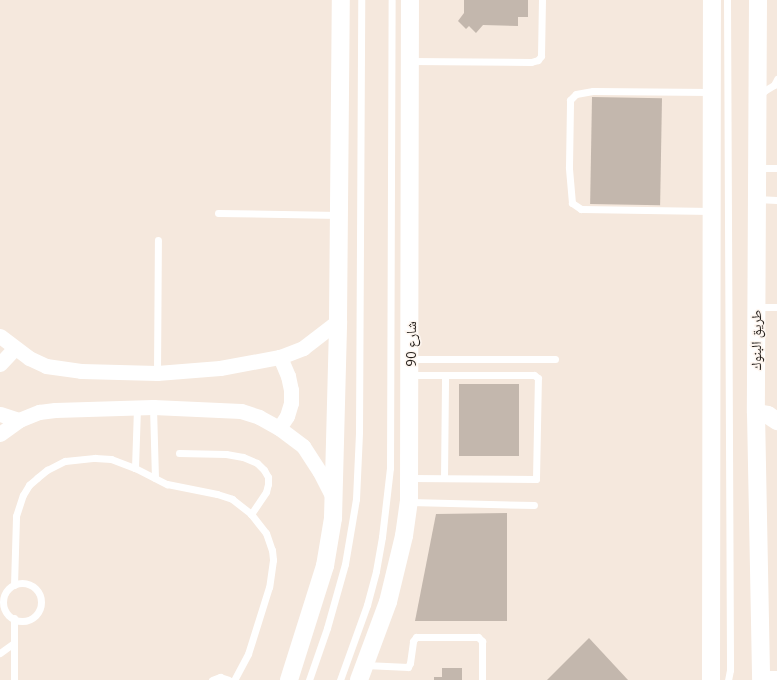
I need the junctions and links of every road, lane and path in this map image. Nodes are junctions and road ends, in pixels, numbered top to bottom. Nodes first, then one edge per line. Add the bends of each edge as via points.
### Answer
1 (341, 0) edge
2 (361, 0) edge
3 (392, 0) edge
4 (410, 0) edge
5 (542, 0) edge
6 (712, 0) edge
7 (727, 0) edge
8 (758, 0) edge
9 (410, 61) junction
10 (777, 79) edge
11 (711, 92) junction
12 (757, 92) junction
13 (757, 168) junction
14 (777, 168) edge
15 (757, 199) junction
16 (777, 200) edge
17 (711, 211) junction
18 (218, 213) dead end
19 (339, 215) junction
20 (158, 240) dead end
21 (756, 307) junction
22 (777, 307) edge
23 (338, 321) junction
24 (0, 336) edge
25 (15, 348) junction
26 (280, 358) junction
27 (555, 359) dead end
28 (0, 364) edge
29 (411, 367) junction
30 (157, 373) junction
31 (445, 375) junction
32 (136, 407) junction
33 (153, 407) junction
34 (756, 413) junction
35 (0, 414) edge
36 (19, 420) junction
37 (777, 421) edge
38 (279, 428) junction
39 (0, 434) edge
40 (179, 453) dead end
41 (135, 468) junction
42 (154, 478) junction
43 (411, 478) junction
44 (444, 478) junction
45 (334, 501) junction
46 (409, 502) junction
47 (534, 505) dead end
48 (251, 514) junction
49 (14, 585) junction
50 (3, 594) edge
51 (2, 608) edge
52 (14, 618) junction
53 (14, 644) junction
54 (0, 653) edge
55 (362, 673) edge
56 (14, 680) edge
57 (212, 680) edge
58 (229, 680) edge
59 (234, 680) edge
60 (289, 680) edge
61 (309, 680) edge
62 (340, 680) edge
63 (482, 680) edge
64 (711, 680) edge
65 (728, 680) edge
66 (761, 680) edge
67 (770, 680) edge
68 (777, 680) edge

1 - 19 street
2 - 61 lane via 359,424 356,493 345,564
3 - 62 lane via 390,468 376,571 367,605
4 - 9 street, شارع 90
5 - 9 lane via 541,56 538,60
6 - 11 street
7 - 65 lane via 730,662
8 - 12 street, طريق البنوك
9 - 29 street, شارع 90
10 - 12 lane via 774,85
11 - 17 street
11 - 17 lane via 593,91 576,94 570,100 569,167 572,203 581,209
12 - 13 street, طريق البنوك
13 - 14 lane
13 - 15 street, طريق البنوك
15 - 16 lane
15 - 21 street, طريق البنوك
17 - 64 street
18 - 19 lane
19 - 23 street
20 - 30 lane
21 - 22 lane
21 - 34 street, طريق البنوك
23 - 26 street via 303,348
23 - 45 street
24 - 25 street
25 - 28 street
25 - 30 street via 28,358 46,366 63,369
26 - 30 street via 220,368
26 - 38 street via 288,376 291,403 287,416
27 - 29 lane
29 - 31 lane
29 - 43 street, شارع 90
31 - 44 lane
31 - 44 lane via 534,375 538,378 536,479
32 - 33 street
32 - 36 street via 55,410 39,412
32 - 41 lane
33 - 38 street via 241,411
33 - 42 lane
34 - 37 street via 768,415
34 - 66 street, طريق البنوك
35 - 36 street
36 - 39 street
38 - 45 street via 308,452
40 - 48 lane via 235,455 257,463 268,477 268,484 266,492
41 - 42 lane
41 - 49 lane via 111,459 75,459 47,470 29,486 22,496 16,516
42 - 48 lane via 180,488 225,496
43 - 44 lane
43 - 46 street, شارع 90
45 - 60 street via 325,566
46 - 47 lane
46 - 55 street, شارع 90 via 397,569 380,627
48 - 59 lane via 270,541 272,572 248,654
49 - 50 lane
49 - 52 lane via 31,585 41,599 39,610 31,618
50 - 51 lane
51 - 52 lane
52 - 53 lane
53 - 54 lane
53 - 56 lane
55 - 63 lane via 408,668 412,641 416,638 478,637 482,641
57 - 58 lane
67 - 68 street

